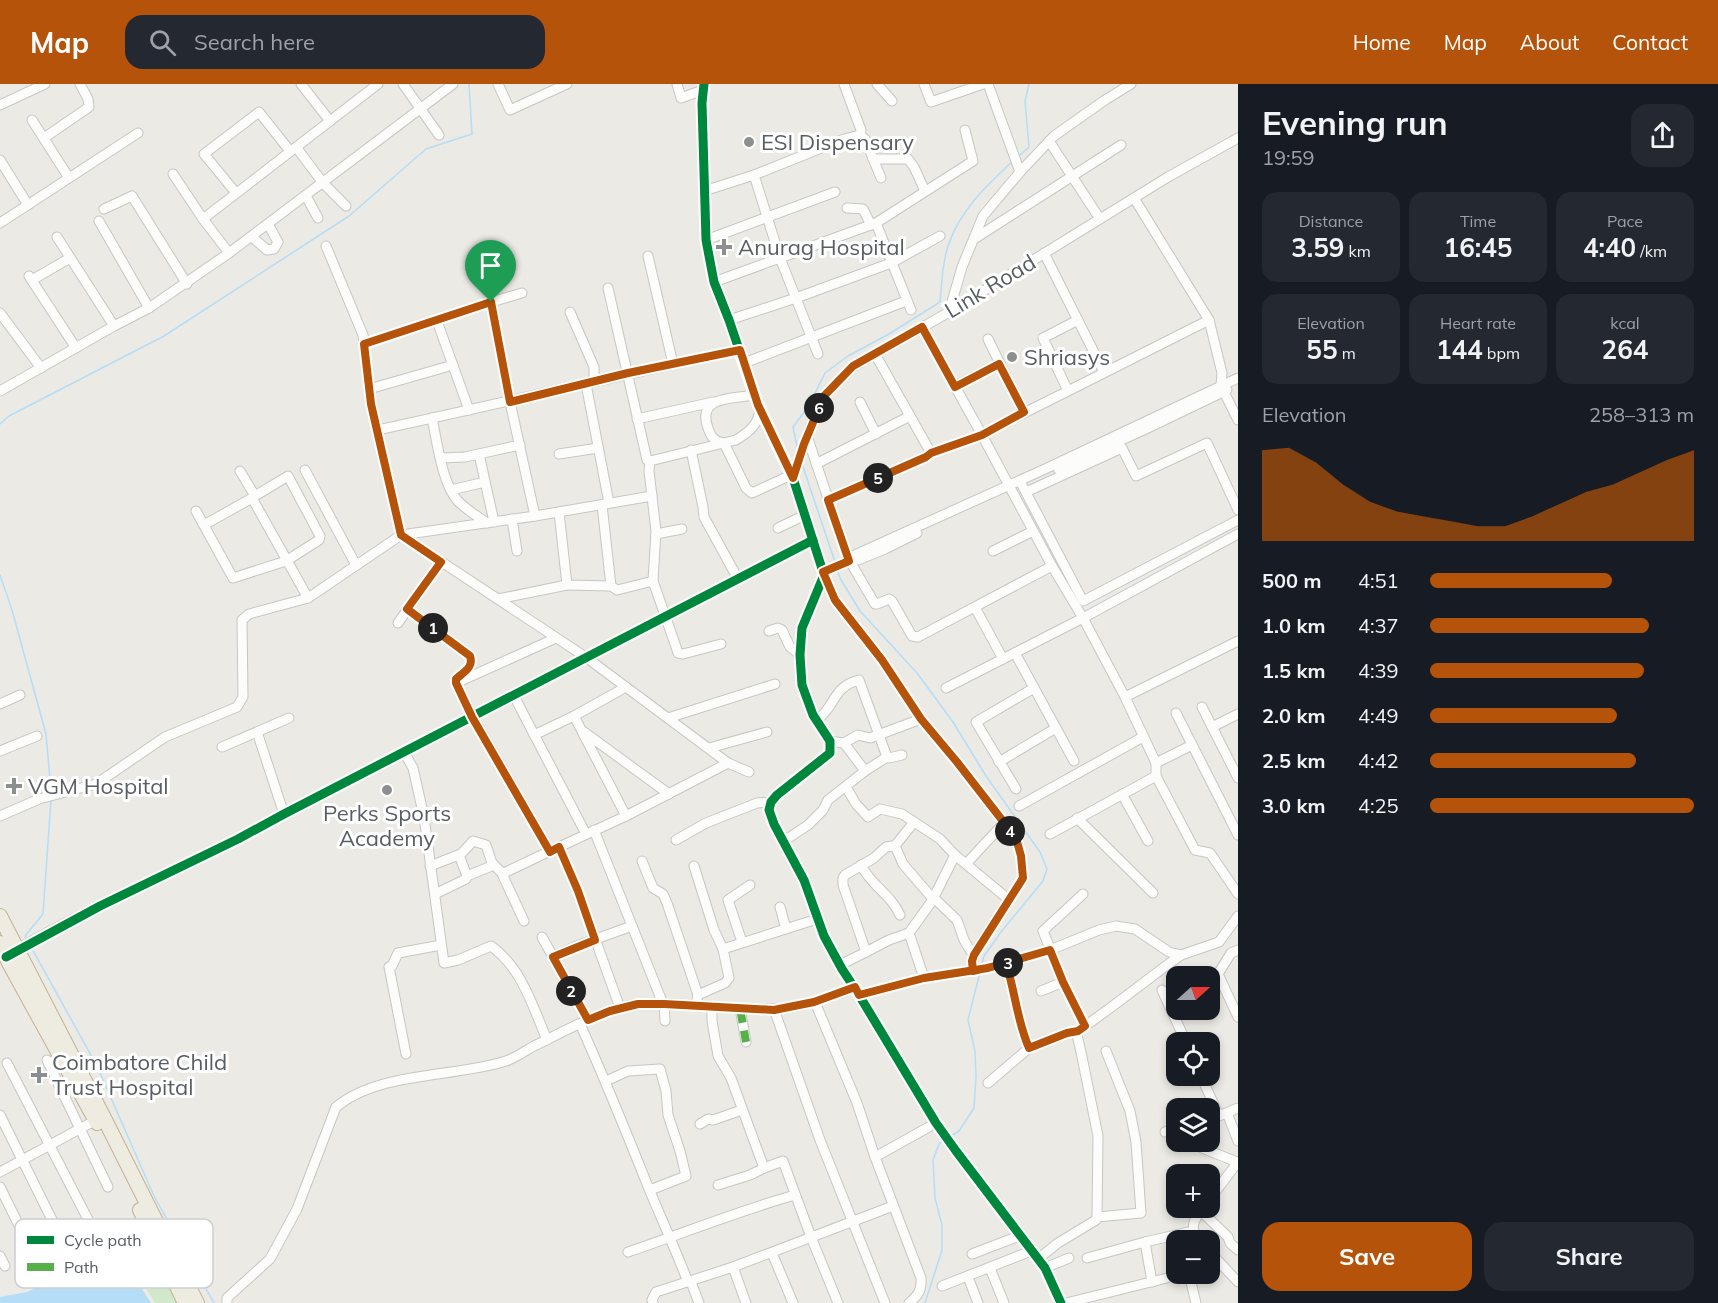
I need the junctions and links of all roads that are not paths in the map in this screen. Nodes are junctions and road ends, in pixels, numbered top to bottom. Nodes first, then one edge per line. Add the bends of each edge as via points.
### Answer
1 (45, 84) edge
2 (80, 84) edge
3 (301, 84) edge
4 (403, 84) edge
5 (453, 84) edge
6 (498, 84) edge
7 (567, 84) edge
8 (677, 84) edge
9 (844, 84) edge
10 (877, 84) edge
11 (924, 84) edge
12 (982, 84) edge
13 (988, 84) edge
14 (1131, 84) edge
15 (375, 85) edge
16 (704, 87) edge
17 (892, 101) dead end
18 (0, 105) edge
19 (421, 110) junction
20 (32, 120) dead end
21 (330, 122) junction
22 (965, 130) dead end
23 (138, 133) dead end
24 (439, 135) dead end
25 (860, 135) junction
26 (44, 138) junction
27 (1238, 138) edge
28 (1049, 141) junction
29 (1121, 145) dead end
30 (293, 149) junction
31 (873, 159) junction
32 (1, 162) edge
33 (1020, 172) junction
34 (173, 174) dead end
35 (754, 175) junction
36 (1072, 176) junction
37 (69, 178) junction
38 (881, 178) dead end
39 (323, 183) junction
40 (704, 191) junction
41 (925, 191) junction
42 (834, 192) dead end
43 (236, 193) junction
44 (306, 196) junction
45 (1134, 198) junction
46 (28, 205) junction
47 (346, 206) dead end
48 (847, 208) dead end
49 (104, 209) dead end
50 (318, 218) dead end
51 (767, 218) junction
52 (203, 219) junction
53 (1100, 219) junction
54 (99, 221) dead end
55 (0, 223) edge
56 (268, 224) junction
57 (873, 224) junction
58 (940, 236) dead end
59 (57, 237) dead end
60 (252, 237) junction
61 (974, 239) junction
62 (706, 240) junction
63 (326, 246) dead end
64 (229, 254) junction
65 (1044, 254) junction
66 (648, 256) dead end
67 (70, 258) junction
68 (780, 258) junction
69 (891, 262) junction
70 (714, 282) junction
71 (187, 284) junction
72 (608, 288) dead end
73 (522, 293) dead end
74 (796, 298) junction
75 (491, 302) junction
76 (149, 308) junction
77 (570, 312) dead end
78 (949, 312) junction
79 (0, 313) edge
80 (729, 320) junction
81 (1078, 320) junction
82 (1209, 320) junction
83 (437, 321) junction
84 (9, 325) junction
85 (114, 326) junction
86 (922, 327) junction
87 (0, 331) edge
88 (811, 338) junction
89 (988, 339) dead end
90 (364, 344) junction
91 (76, 348) junction
92 (740, 350) junction
93 (818, 354) dead end
94 (874, 354) junction
95 (744, 363) junction
96 (673, 364) junction
97 (999, 364) junction
98 (453, 365) junction
99 (41, 368) junction
100 (1104, 372) junction
101 (628, 373) junction
102 (1238, 378) edge
103 (590, 383) junction
104 (1238, 385) edge
105 (955, 387) junction
106 (1222, 388) junction
107 (369, 389) junction
108 (0, 391) edge
109 (1068, 391) junction
110 (754, 395) junction
111 (510, 402) junction
112 (713, 402) junction
113 (860, 402) dead end
114 (469, 410) junction
115 (760, 410) junction
116 (1024, 412) junction
117 (910, 416) junction
118 (432, 418) junction
119 (637, 419) junction
120 (1238, 420) edge
121 (378, 430) junction
122 (876, 434) junction
123 (982, 435) junction
124 (805, 440) junction
125 (724, 443) junction
126 (520, 445) junction
127 (598, 448) junction
128 (691, 450) junction
129 (931, 453) junction
130 (479, 454) junction
131 (559, 454) dead end
132 (441, 458) junction
133 (650, 461) junction
134 (816, 464) junction
135 (305, 470) dead end
136 (240, 471) dead end
137 (793, 474) junction
138 (485, 482) junction
139 (1010, 488) junction
140 (1024, 488) junction
141 (451, 490) junction
142 (652, 496) junction
143 (254, 497) junction
144 (828, 500) junction
145 (605, 504) junction
146 (1238, 510) edge
147 (196, 511) dead end
148 (559, 512) junction
149 (805, 515) junction
150 (535, 516) junction
151 (512, 519) junction
152 (1238, 520) edge
153 (490, 523) junction
154 (204, 525) junction
155 (778, 528) dead end
156 (682, 529) dead end
157 (1033, 531) junction
158 (656, 534) junction
159 (1238, 534) edge
160 (401, 535) junction
161 (813, 540) junction
162 (517, 551) dead end
163 (993, 551) dead end
164 (286, 561) junction
165 (849, 561) junction
166 (441, 562) junction
167 (356, 565) junction
168 (1052, 566) junction
169 (824, 574) junction
170 (738, 579) junction
171 (652, 581) junction
172 (567, 585) junction
173 (611, 586) junction
174 (308, 598) junction
175 (498, 600) junction
176 (407, 609) junction
177 (977, 611) dead end
178 (665, 617) junction
179 (1083, 618) junction
180 (398, 623) dead end
181 (769, 631) dead end
182 (556, 638) junction
183 (1238, 641) edge
184 (721, 644) dead end
185 (1016, 653) junction
186 (800, 655) junction
187 (587, 658) junction
188 (1003, 659) junction
189 (456, 683) junction
190 (775, 684) dead end
191 (626, 687) junction
192 (946, 688) dead end
193 (1034, 688) junction
194 (20, 695) dead end
195 (514, 696) junction
196 (1125, 697) junction
197 (0, 704) edge
198 (1202, 707) dead end
199 (1176, 713) dead end
200 (1238, 714) edge
201 (574, 716) junction
202 (472, 717) junction
203 (289, 718) dead end
204 (668, 718) junction
205 (921, 719) junction
206 (816, 721) junction
207 (1212, 727) junction
208 (1056, 728) junction
209 (581, 730) junction
210 (257, 732) junction
211 (767, 732) dead end
212 (534, 735) junction
213 (880, 735) junction
214 (37, 736) dead end
215 (1143, 736) junction
216 (830, 741) junction
217 (844, 743) junction
218 (1192, 745) junction
219 (222, 747) dead end
220 (709, 748) junction
221 (0, 751) edge
222 (404, 752) junction
223 (902, 755) dead end
224 (887, 757) junction
225 (1074, 761) dead end
226 (999, 762) junction
227 (1234, 762) edge
228 (728, 763) junction
229 (1156, 763) junction
230 (865, 771) junction
231 (749, 772) dead end
232 (1156, 776) junction
233 (1238, 778) edge
234 (846, 787) junction
235 (1016, 789) dead end
236 (669, 794) junction
237 (1122, 794) junction
238 (771, 802) junction
239 (1019, 806) dead end
240 (284, 814) junction
241 (0, 816) edge
242 (626, 816) junction
243 (1077, 818) junction
244 (914, 822) junction
245 (1004, 823) junction
246 (590, 832) junction
247 (1050, 834) dead end
248 (1238, 835) edge
249 (676, 840) dead end
250 (784, 841) junction
251 (1148, 841) dead end
252 (894, 847) junction
253 (555, 849) junction
254 (459, 855) junction
255 (955, 855) junction
256 (642, 861) dead end
257 (494, 864) junction
258 (966, 864) junction
259 (861, 865) junction
260 (430, 866) junction
261 (694, 866) dead end
262 (504, 875) junction
263 (467, 876) junction
264 (750, 885) dead end
265 (1153, 893) dead end
266 (435, 894) junction
267 (1083, 894) dead end
268 (1238, 894) edge
269 (933, 898) junction
270 (1008, 899) junction
271 (780, 907) dead end
272 (900, 915) dead end
273 (0, 916) edge
274 (1238, 916) edge
275 (817, 919) junction
276 (524, 921) dead end
277 (632, 926) junction
278 (786, 929) junction
279 (909, 933) junction
280 (542, 938) dead end
281 (595, 940) junction
282 (742, 942) junction
283 (0, 943) edge
284 (441, 945) junction
285 (20, 948) junction
286 (723, 949) junction
287 (1050, 950) junction
288 (1238, 950) edge
289 (866, 952) junction
290 (974, 955) junction
291 (1181, 955) junction
292 (553, 957) junction
293 (1006, 963) junction
294 (840, 965) junction
295 (975, 970) junction
296 (924, 978) junction
297 (1063, 982) junction
298 (1162, 990) dead end
299 (857, 991) junction
300 (1041, 992) dead end
301 (698, 995) junction
302 (814, 1002) junction
303 (664, 1004) junction
304 (696, 1005) junction
305 (712, 1007) junction
306 (620, 1008) junction
307 (740, 1008) junction
308 (774, 1010) junction
309 (1238, 1017) edge
310 (665, 1021) dead end
311 (584, 1022) junction
312 (1081, 1028) junction
313 (1181, 1032) edge
314 (547, 1040) junction
315 (746, 1042) dead end
316 (1029, 1048) junction
317 (1106, 1051) dead end
318 (406, 1054) dead end
319 (47, 1060) dead end
320 (7, 1063) dead end
321 (606, 1081) junction
322 (988, 1083) dead end
323 (1238, 1108) edge
324 (742, 1110) junction
325 (1227, 1113) junction
326 (0, 1115) edge
327 (1220, 1116) edge
328 (96, 1120) junction
329 (700, 1124) dead end
330 (939, 1127) junction
331 (80, 1129) junction
332 (1238, 1141) edge
333 (51, 1146) junction
334 (1212, 1152) edge
335 (875, 1157) junction
336 (21, 1161) junction
337 (1238, 1162) edge
338 (764, 1168) junction
339 (0, 1172) edge
340 (718, 1185) dead end
341 (1220, 1186) edge
342 (0, 1187) edge
343 (108, 1187) dead end
344 (650, 1190) junction
345 (795, 1195) junction
346 (893, 1206) junction
347 (1097, 1217) junction
348 (1196, 1218) edge
349 (1210, 1218) edge
350 (16, 1219) edge
351 (51, 1219) edge
352 (88, 1219) edge
353 (144, 1219) edge
354 (155, 1219) edge
355 (1194, 1221) junction
356 (852, 1222) junction
357 (1190, 1230) edge
358 (1194, 1230) edge
359 (1019, 1236) junction
360 (810, 1237) junction
361 (671, 1238) junction
362 (1166, 1239) edge
363 (1145, 1242) junction
364 (1238, 1250) edge
365 (628, 1251) dead end
366 (772, 1252) junction
367 (972, 1254) dead end
368 (1035, 1255) junction
369 (0, 1256) edge
370 (1069, 1258) dead end
371 (1087, 1258) dead end
372 (1220, 1263) edge
373 (5, 1266) dead end
374 (733, 1267) junction
375 (990, 1268) junction
376 (1045, 1268) junction
377 (968, 1277) junction
378 (1166, 1278) edge
379 (689, 1282) junction
380 (1152, 1282) junction
381 (1238, 1282) edge
382 (1191, 1284) edge
383 (942, 1286) dead end
384 (178, 1288) edge
385 (189, 1288) edge
386 (224, 1301) edge
387 (185, 1303) edge
388 (197, 1303) edge
389 (653, 1303) edge
390 (699, 1303) edge
391 (746, 1303) edge
392 (793, 1303) edge
393 (838, 1303) edge
394 (885, 1303) edge
395 (909, 1303) edge
396 (978, 1303) edge
397 (1004, 1303) edge
398 (1061, 1303) edge
399 (1066, 1303) edge
400 (1196, 1303) edge

1 - 18 street
2 - 26 street via 89,107
3 - 21 street
4 - 19 street
5 - 19 street
6 - 7 street via 510,110
8 - 16 street via 681,98
9 - 25 street
10 - 17 street
11 - 12 street via 931,102
13 - 33 street
14 - 28 street
15 - 21 street
16 - 40 street
19 - 24 street
19 - 39 street
20 - 26 street
21 - 30 street
22 - 41 street via 973,161
23 - 37 street
25 - 31 street
25 - 35 street
26 - 37 street
27 - 45 street, Link Road
28 - 33 street
28 - 36 street
29 - 36 street
30 - 39 street
30 - 43 street
30 - 43 street via 259,111 204,154
31 - 38 street
31 - 41 street via 908,159
32 - 46 street
33 - 61 street via 983,216
34 - 52 street
35 - 40 street
35 - 51 street
36 - 53 street
36 - 61 street
37 - 46 street
39 - 44 street
39 - 47 street
40 - 62 street
41 - 57 street
42 - 51 street
43 - 52 street
44 - 50 street
44 - 56 street
45 - 53 street, Link Road
45 - 82 street
46 - 55 street
48 - 57 street via 863,209
49 - 71 street via 132,196
51 - 62 street
51 - 68 street
52 - 64 street
53 - 65 street, Link Road
54 - 76 street
56 - 60 street
56 - 60 street via 278,242 274,249 267,250
57 - 68 street
57 - 69 street
58 - 69 street
59 - 67 street
60 - 64 street
61 - 78 street
62 - 70 street
63 - 90 street
64 - 71 street
65 - 78 street, Link Road
65 - 81 street
66 - 96 street
67 - 85 street
67 - 91 street via 30,278
68 - 70 street
68 - 74 street
69 - 74 street
69 - 88 street via 909,306
70 - 80 street
71 - 76 street
72 - 101 street
73 - 75 street
74 - 80 street
74 - 88 street
75 - 83 street
75 - 111 street
76 - 85 street
77 - 103 street via 594,367
78 - 86 street, Link Road
79 - 84 street
80 - 92 street
81 - 100 street
81 - 109 street via 1043,338
82 - 100 street
82 - 106 street
83 - 90 street
83 - 98 street
84 - 87 street
84 - 99 street
85 - 91 street
86 - 94 street, Link Road
86 - 105 street
88 - 93 street
88 - 95 street
89 - 97 street
90 - 107 street
91 - 99 street
92 - 95 street
92 - 96 street
94 - 117 street
94 - 124 street, Link Road via 853,366 824,396
95 - 110 street
96 - 101 street
97 - 105 street
97 - 116 street
98 - 107 street
98 - 114 street
99 - 108 street
100 - 109 street
101 - 103 street
101 - 119 street
102 - 106 street
103 - 111 street
103 - 127 street
104 - 106 street
105 - 123 street
106 - 120 street
106 - 139 street
106 - 140 street
107 - 121 street
109 - 116 street
110 - 112 street
110 - 115 street
111 - 114 street
111 - 126 street
112 - 119 street
112 - 125 street via 705,416 707,426 715,441
113 - 122 street
114 - 118 street
115 - 125 street via 756,424 747,434
115 - 137 street
116 - 123 street
117 - 122 street
117 - 129 street
118 - 121 street
118 - 132 street
119 - 133 street
121 - 160 street
122 - 134 street
123 - 129 street
123 - 139 street
124 - 134 street
124 - 137 street, Link Road
125 - 128 street
125 - 137 street via 752,493
126 - 130 street
126 - 150 street
127 - 131 street
127 - 145 street
128 - 133 street
128 - 170 street via 704,517
129 - 144 street
130 - 132 street
130 - 138 street
132 - 141 street
133 - 142 street
134 - 144 street
135 - 167 street
136 - 143 street
137 - 149 street
138 - 141 street
138 - 153 street
139 - 140 street
139 - 157 street
139 - 165 street
140 - 146 street via 1122,448 1136,476 1207,443
140 - 152 street via 1083,601
141 - 153 street via 465,508
142 - 145 street
142 - 158 street
143 - 154 street
143 - 164 street
143 - 164 street via 288,476 320,536
144 - 165 street
145 - 148 street
145 - 173 street
147 - 154 street
148 - 150 street
148 - 172 street
149 - 155 street
149 - 161 street
150 - 151 street
151 - 153 street
151 - 162 street
153 - 160 street
154 - 164 street via 232,578
156 - 158 street
157 - 163 street
157 - 168 street
158 - 171 street
159 - 179 street
160 - 166 street
160 - 167 street
161 - 169 street
161 - 170 street
164 - 174 street
165 - 168 street via 875,604 892,601 916,637
165 - 169 street
166 - 175 street
166 - 176 street
167 - 174 street
168 - 179 street
169 - 186 street via 802,628
169 - 205 street via 835,600
170 - 178 street
171 - 173 street via 617,590
171 - 178 street
172 - 173 street
172 - 175 street
174 - 241 street via 249,614 243,620 243,697 237,707 165,737 96,784 51,795
175 - 182 street
176 - 180 street
176 - 189 street via 470,656 471,666
177 - 188 street
178 - 184 street via 678,653
178 - 187 street
179 - 185 street
179 - 196 street
181 - 186 street via 782,630 790,647
182 - 187 street
182 - 189 street
183 - 196 street
185 - 188 street
185 - 193 street
186 - 206 street via 802,685
187 - 191 street
187 - 195 street
188 - 192 street
189 - 202 street
190 - 204 street
191 - 201 street
191 - 204 street
193 - 208 street
193 - 226 street via 976,722
194 - 197 street
195 - 202 street
195 - 212 street
196 - 215 street
198 - 207 street
199 - 218 street
200 - 207 street
201 - 209 street
201 - 212 street
202 - 222 street
202 - 253 street
203 - 210 street
204 - 220 street
205 - 213 street
205 - 245 street
206 - 213 street via 827,712 841,688 859,680
206 - 216 street
207 - 227 street
208 - 225 street
208 - 226 street
209 - 236 street
209 - 242 street
210 - 219 street
210 - 240 street
211 - 220 street
212 - 246 street
213 - 217 street via 858,735
213 - 224 street
214 - 221 street
215 - 229 street
215 - 239 street
216 - 217 street
216 - 238 street via 830,753
217 - 230 street
218 - 229 street
218 - 248 street
220 - 228 street
222 - 240 street
222 - 260 street via 413,768
223 - 224 street
224 - 230 street
226 - 235 street
227 - 233 street
228 - 231 street
228 - 236 street
229 - 232 street
230 - 234 street
232 - 237 street
232 - 268 street via 1195,850 1210,853
234 - 244 street via 868,817 880,809 903,814
234 - 250 street via 808,825
236 - 242 street
237 - 243 street
237 - 251 street
238 - 249 street via 757,803 706,823
238 - 250 street via 771,817
240 - 285 street
242 - 246 street
243 - 247 street
243 - 265 street
244 - 252 street
244 - 255 street via 940,839
245 - 258 street
245 - 270 street via 1016,838 1023,878
246 - 253 street
246 - 277 street
250 - 275 street via 804,880
252 - 259 street via 889,845
252 - 269 street via 903,864
253 - 262 street
253 - 281 street via 578,891
254 - 257 street via 473,841 486,845
254 - 260 street
254 - 263 street
255 - 258 street
255 - 269 street
256 - 301 street via 653,888 663,894 667,903
257 - 262 street
257 - 263 street
258 - 270 street
259 - 272 street
259 - 289 street via 843,878 843,885
260 - 266 street
261 - 286 street
262 - 276 street
263 - 266 street
264 - 282 street via 728,900
266 - 284 street
267 - 287 street via 1043,931
269 - 279 street
269 - 290 street via 957,920
270 - 290 street
271 - 278 street
273 - 285 highway
274 - 291 street via 1219,942
275 - 278 street
275 - 294 street
277 - 281 street
277 - 303 street
278 - 282 street
279 - 289 street
279 - 296 street
280 - 292 street
281 - 292 street
281 - 306 street
282 - 286 street
283 - 285 highway
284 - 314 street via 444,963 491,946 501,952 514,967
284 - 318 street via 398,953 389,967
285 - 328 highway via 74,1084
285 - 354 highway
286 - 301 street via 729,978
287 - 291 street via 1100,930 1125,926
287 - 293 street
287 - 297 street
288 - 309 street via 1231,953 1218,974
289 - 294 street
290 - 295 street
291 - 312 street
292 - 311 street
293 - 295 street
293 - 316 street
294 - 299 street
295 - 296 street
296 - 299 street
297 - 300 street
297 - 312 street
298 - 313 street
299 - 302 street
299 - 330 street
301 - 304 street
302 - 308 street
302 - 335 street via 857,1103
303 - 304 street
303 - 306 street
303 - 310 street
304 - 305 street
305 - 307 street
305 - 324 street via 718,1056
306 - 311 street
307 - 308 street
307 - 315 street
308 - 356 street
311 - 314 street
311 - 321 street
312 - 316 street
312 - 347 street via 1077,1035 1098,1136
314 - 386 street via 506,1061 414,1078 347,1098 336,1107 297,1209 270,1259
316 - 322 street
317 - 347 street via 1130,1111 1141,1213
319 - 331 street
320 - 333 street
321 - 344 street
321 - 344 street via 628,1071 660,1069 668,1115 686,1176
323 - 325 street
324 - 329 street
324 - 338 street
325 - 327 street
325 - 332 street
326 - 336 street
328 - 331 street
328 - 353 highway
330 - 335 street
330 - 359 street
331 - 333 street
331 - 343 street
333 - 336 street
333 - 352 street
334 - 337 street
335 - 346 street
336 - 339 street
336 - 351 street
337 - 341 street
338 - 340 street
338 - 345 street via 783,1161
342 - 350 street
344 - 361 street
345 - 360 street
345 - 361 street
346 - 356 street
346 - 395 street via 921,1278 922,1287
347 - 368 street
348 - 355 street
349 - 364 street
355 - 357 street
355 - 358 street
356 - 360 street
356 - 394 street
359 - 367 street
359 - 368 street
360 - 366 street
360 - 393 street
361 - 365 street
361 - 379 street
362 - 363 street
363 - 371 street
363 - 380 street
366 - 374 street
366 - 392 street
368 - 375 street
368 - 376 street
369 - 373 street
370 - 376 street
372 - 381 street
374 - 379 street
374 - 391 street
375 - 377 street
375 - 397 street
376 - 398 street
377 - 383 street
377 - 396 street
378 - 380 street
379 - 389 street via 656,1292
379 - 390 street
380 - 399 street
382 - 400 street
384 - 387 highway
385 - 388 highway

